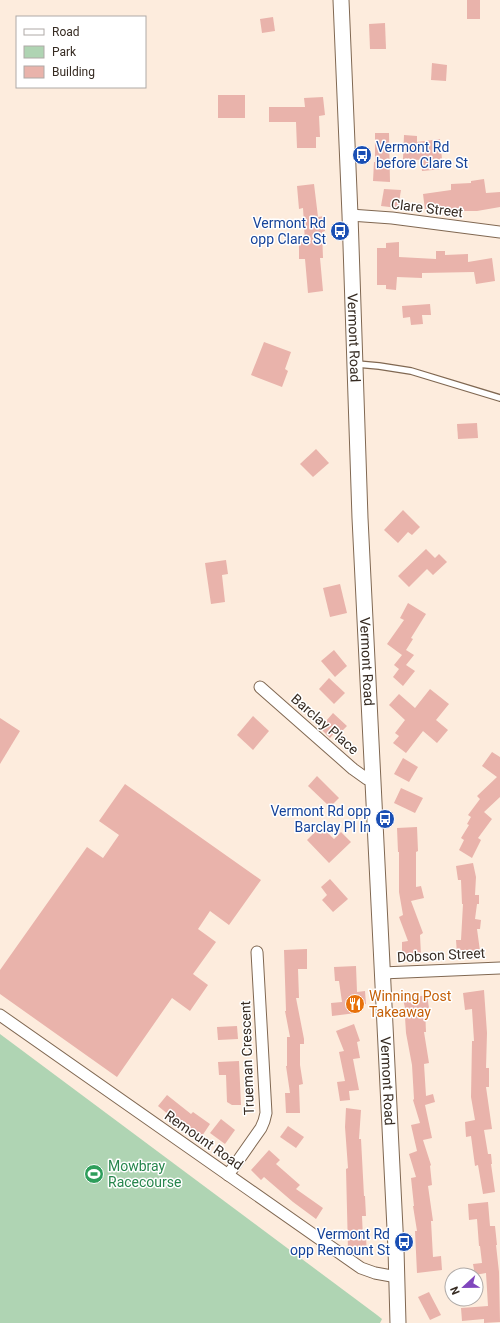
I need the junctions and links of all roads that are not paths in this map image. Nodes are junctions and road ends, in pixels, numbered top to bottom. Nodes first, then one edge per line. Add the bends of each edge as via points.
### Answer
1 (341, 0) edge
2 (350, 215) junction
3 (500, 232) edge
4 (355, 364) junction
5 (500, 398) edge
6 (260, 687) dead end
7 (372, 780) junction
8 (258, 952) dead end
9 (500, 968) edge
10 (382, 973) junction
11 (0, 1015) edge
12 (228, 1175) junction
13 (397, 1277) junction
14 (398, 1323) edge

1 - 2 street, Vermont Road
2 - 3 street, Clare Street
2 - 4 street, Vermont Road
4 - 5 lane via 411,371
4 - 7 street, Vermont Road
6 - 7 street, Barclay Place via 353,769
7 - 10 street, Vermont Road
8 - 12 street, Trueman Crescent via 266,1113 261,1128
9 - 10 street, Dobson Street
10 - 13 street, Vermont Road
11 - 12 street, Remount Road
12 - 13 street, Remount Road via 361,1268 375,1274
13 - 14 street, Vermont Road

